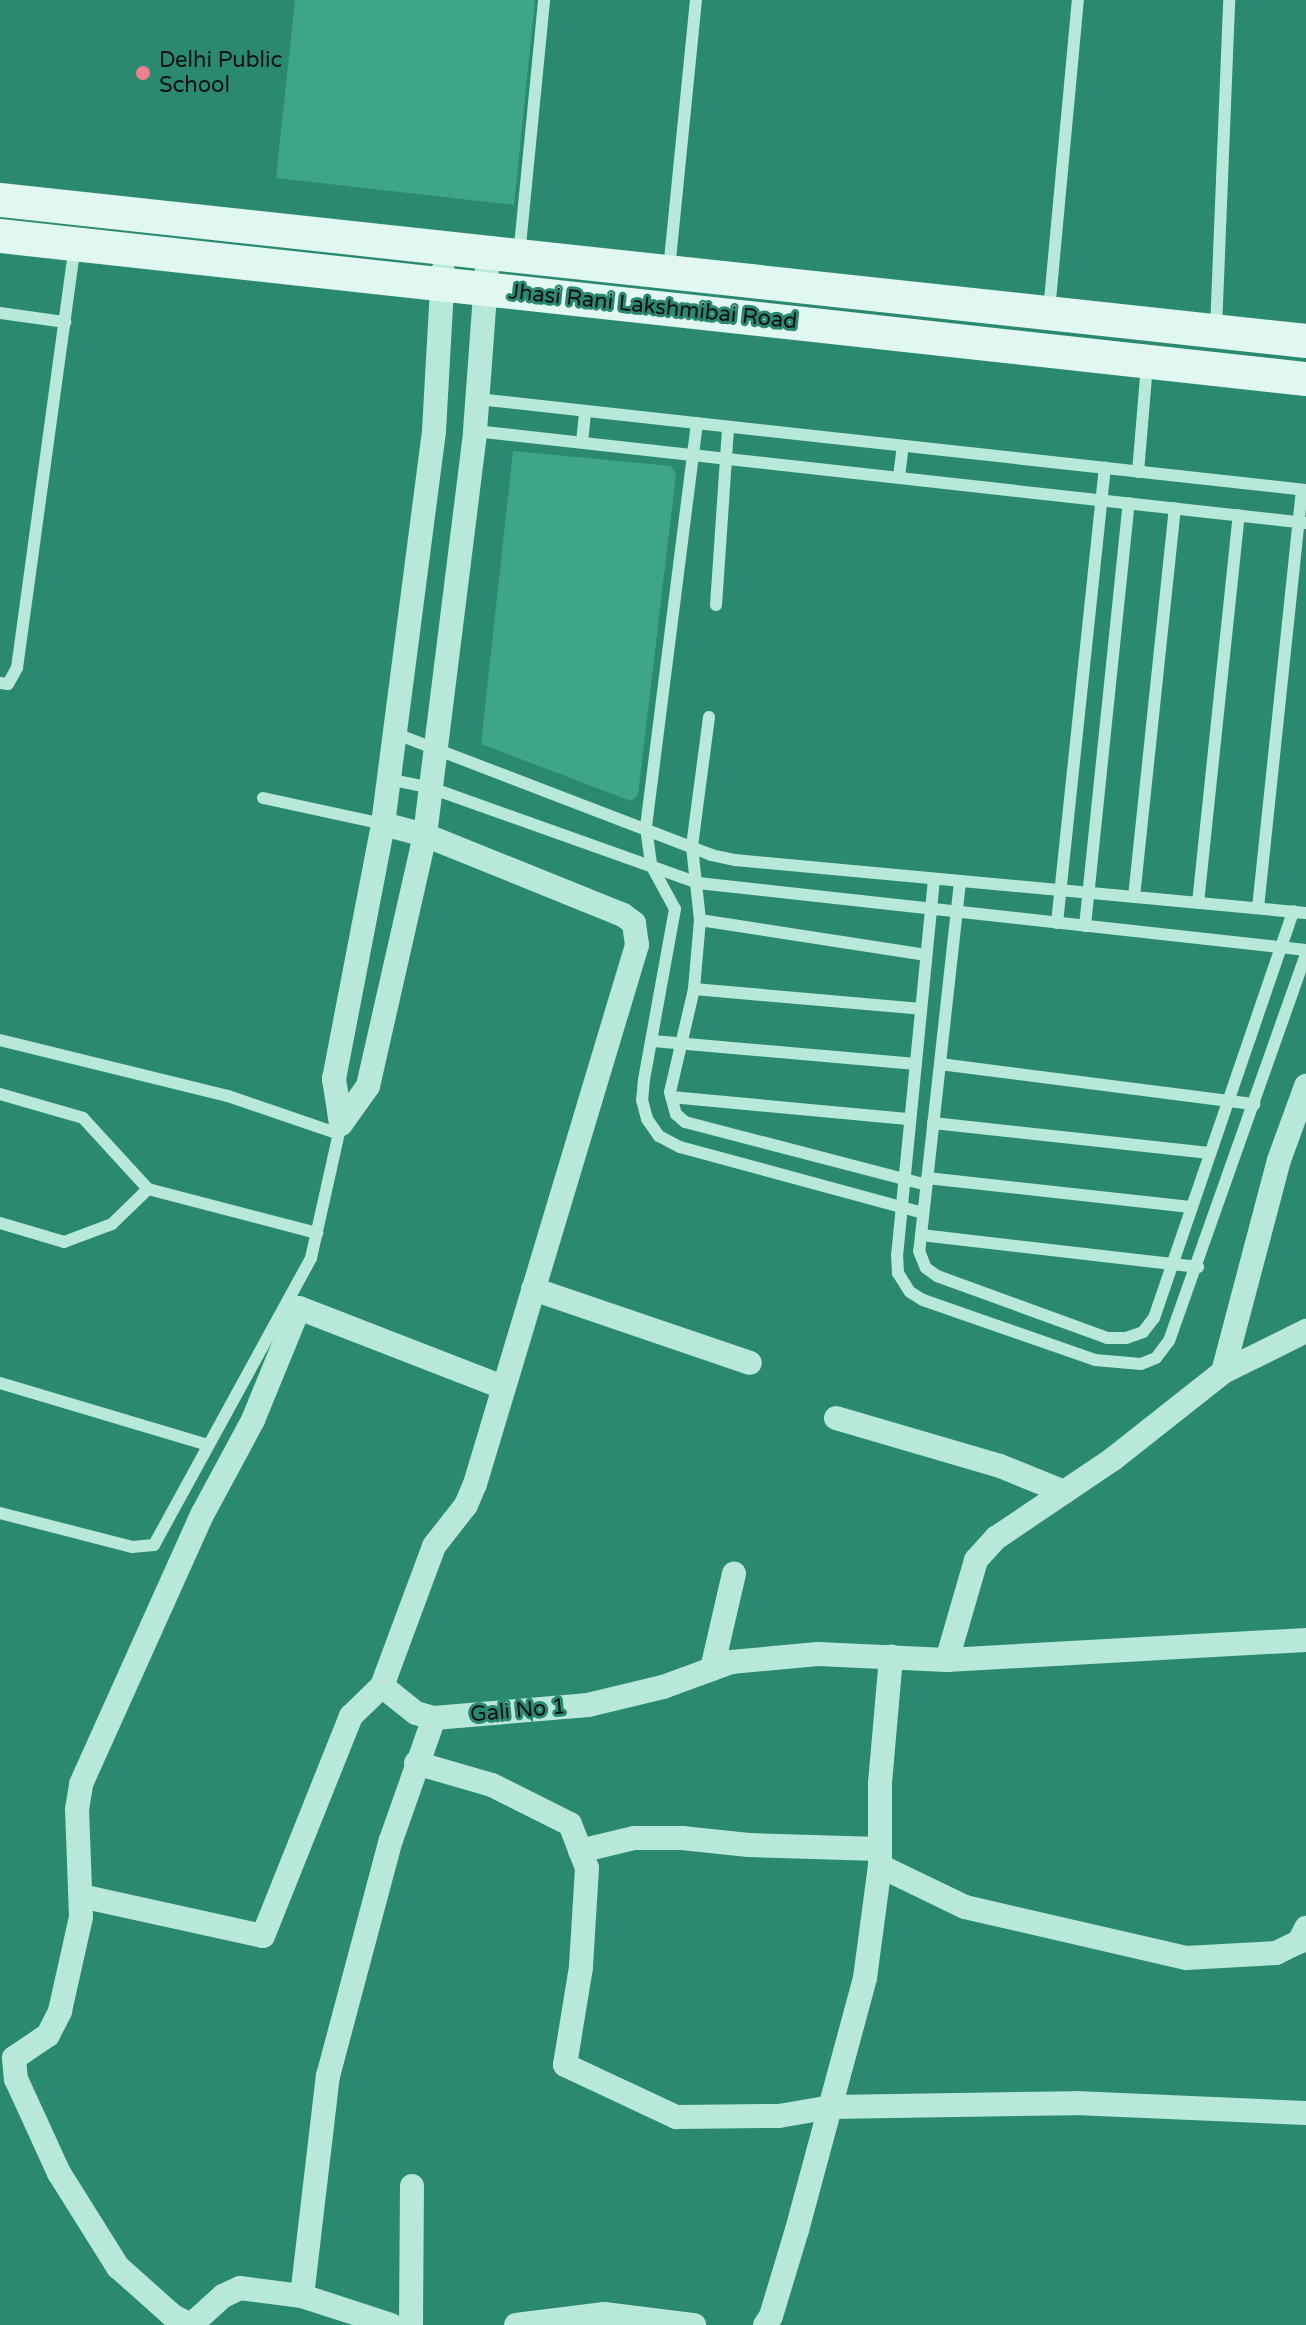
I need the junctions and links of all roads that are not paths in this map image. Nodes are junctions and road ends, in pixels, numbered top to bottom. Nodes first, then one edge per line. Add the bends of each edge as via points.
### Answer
1 (544, 0) edge
2 (696, 0) edge
3 (1078, 0) edge
4 (1229, 0) edge
5 (0, 200) edge
6 (0, 236) edge
7 (75, 244) junction
8 (445, 249) junction
9 (504, 256) junction
10 (669, 273) junction
11 (441, 283) junction
12 (486, 288) junction
13 (0, 313) edge
14 (1049, 314) junction
15 (65, 322) junction
16 (1216, 331) junction
17 (1306, 341) edge
18 (1147, 362) junction
19 (1306, 379) edge
20 (478, 399) junction
21 (585, 411) junction
22 (697, 423) junction
23 (728, 427) junction
24 (475, 431) junction
25 (582, 442) junction
26 (903, 446) junction
27 (694, 455) junction
28 (725, 458) junction
29 (1105, 468) junction
30 (1138, 472) junction
31 (899, 477) junction
32 (1304, 490) edge
33 (1102, 500) junction
34 (1129, 503) junction
35 (1175, 508) junction
36 (1239, 515) junction
37 (1302, 522) edge
38 (716, 605) dead end
39 (0, 683) edge
40 (1081, 694) junction
41 (1109, 697) junction
42 (709, 717) dead end
43 (394, 733) junction
44 (436, 749) junction
45 (388, 779) junction
46 (431, 788) junction
47 (263, 798) dead end
48 (383, 824) junction
49 (646, 828) junction
50 (425, 835) junction
51 (692, 847) junction
52 (651, 865) junction
53 (934, 879) junction
54 (960, 882) junction
55 (698, 883) junction
56 (1060, 890) junction
57 (1088, 893) junction
58 (1134, 897) junction
59 (1198, 903) junction
60 (1306, 903) edge
61 (1258, 908) junction
62 (931, 910) junction
63 (1301, 912) edge
64 (957, 913) junction
65 (700, 920) junction
66 (1057, 923) junction
67 (1085, 926) junction
68 (1281, 946) junction
69 (1306, 953) edge
70 (926, 955) junction
71 (694, 989) junction
72 (921, 1009) junction
73 (0, 1040) edge
74 (653, 1041) junction
75 (682, 1044) junction
76 (916, 1064) junction
77 (940, 1064) junction
78 (1306, 1086) edge
79 (0, 1094) edge
80 (671, 1097) junction
81 (1227, 1101) junction
82 (1254, 1104) junction
83 (910, 1119) junction
84 (933, 1123) junction
85 (340, 1129) junction
86 (1209, 1153) junction
87 (904, 1180) junction
88 (926, 1182) junction
89 (148, 1189) junction
90 (901, 1206) junction
91 (1190, 1207) junction
92 (923, 1213) junction
93 (0, 1223) edge
94 (317, 1233) junction
95 (921, 1235) junction
96 (1173, 1262) junction
97 (1198, 1267) junction
98 (533, 1289) junction
99 (1306, 1331) edge
100 (750, 1363) dead end
101 (1223, 1372) junction
102 (0, 1383) edge
103 (503, 1387) junction
104 (836, 1418) dead end
105 (208, 1445) junction
106 (1064, 1492) junction
107 (0, 1513) edge
108 (734, 1574) dead end
109 (1306, 1640) edge
110 (891, 1656) junction
111 (947, 1660) junction
112 (712, 1669) junction
113 (382, 1686) junction
114 (434, 1718) junction
115 (416, 1763) junction
116 (580, 1851) junction
117 (880, 1858) junction
118 (81, 1896) junction
119 (1306, 1928) edge
120 (7, 2056) edge
121 (831, 2107) junction
122 (1306, 2113) edge
123 (412, 2186) dead end
124 (302, 2296) junction
125 (191, 2325) edge
126 (391, 2325) edge
127 (411, 2325) edge
128 (516, 2325) edge
129 (694, 2325) edge
130 (765, 2325) edge

1 - 9 lane
2 - 10 lane
3 - 14 lane
4 - 16 lane
5 - 8 main road, Jhasi Rani Lakshmibai Road
6 - 7 main road, Jhasi Rani Lakshmibai Road
7 - 11 main road, Jhasi Rani Lakshmibai Road
7 - 15 lane
8 - 9 main road, Jhasi Rani Lakshmibai Road
8 - 11 street
9 - 10 main road, Jhasi Rani Lakshmibai Road
9 - 12 street
10 - 14 main road, Jhasi Rani Lakshmibai Road
11 - 12 main road, Jhasi Rani Lakshmibai Road
11 - 43 street via 434,431
12 - 18 main road, Jhasi Rani Lakshmibai Road
12 - 20 street
13 - 15 lane
14 - 16 main road, Jhasi Rani Lakshmibai Road
15 - 39 lane via 17,668 8,684
16 - 17 main road, Jhasi Rani Lakshmibai Road
18 - 19 main road, Jhasi Rani Lakshmibai Road
18 - 30 lane
20 - 21 lane
20 - 24 street
21 - 22 lane
21 - 25 lane
22 - 23 lane
22 - 27 lane
23 - 26 lane
23 - 28 lane
24 - 25 lane
24 - 44 street
25 - 27 lane
26 - 29 lane
26 - 31 lane
27 - 28 lane
27 - 49 lane
28 - 31 lane
28 - 38 lane
29 - 30 lane
29 - 33 lane
30 - 32 lane
31 - 33 lane
32 - 37 lane
33 - 34 lane
33 - 40 lane
34 - 35 lane
34 - 41 lane
35 - 36 lane
35 - 58 lane
36 - 37 lane
36 - 59 lane
37 - 61 lane
40 - 41 lane
40 - 56 lane
41 - 57 lane
42 - 51 lane
43 - 44 lane
43 - 45 street
44 - 46 street
44 - 49 lane
45 - 46 lane
45 - 48 street
46 - 50 street
46 - 52 lane
47 - 48 lane
48 - 50 street
48 - 85 street via 334,1079
49 - 51 lane
49 - 52 lane
50 - 85 street via 368,1086
50 - 98 street via 623,915 638,933
51 - 53 lane via 735,860
51 - 55 lane
52 - 55 lane
52 - 74 lane via 675,909
53 - 54 lane
53 - 62 lane
54 - 56 lane
54 - 64 lane
55 - 62 lane
55 - 65 lane
56 - 57 lane
56 - 66 lane
57 - 58 lane
57 - 67 lane
58 - 59 lane
59 - 61 lane
60 - 63 lane
61 - 63 lane
62 - 64 lane
62 - 70 lane
63 - 68 lane
64 - 66 lane
64 - 77 lane
65 - 70 lane
65 - 71 lane
66 - 67 lane
67 - 68 lane
68 - 69 lane
68 - 81 lane
69 - 82 lane
70 - 72 lane
71 - 72 lane
71 - 75 lane
72 - 76 lane
73 - 85 lane
74 - 75 lane
74 - 90 lane via 642,1100 659,1136 680,1147
75 - 76 lane
75 - 80 lane
76 - 83 lane
77 - 81 lane
77 - 84 lane
78 - 101 street via 1279,1160
79 - 89 lane via 83,1118
80 - 83 lane
80 - 87 lane via 685,1122
81 - 82 lane
81 - 86 lane
82 - 97 lane
83 - 87 lane
84 - 86 lane
84 - 88 lane
85 - 94 lane
86 - 91 lane
87 - 88 lane
87 - 90 lane
88 - 91 lane
88 - 92 lane
89 - 93 lane via 112,1224 64,1242
89 - 94 lane
90 - 92 lane
90 - 97 lane via 898,1273 910,1292 1095,1360 1141,1364 1156,1358 1169,1341
91 - 96 lane
92 - 95 lane
94 - 105 lane via 311,1258
95 - 96 lane
95 - 96 lane via 919,1251 926,1268 937,1276 1107,1338 1143,1332 1154,1318
96 - 97 lane
98 - 100 street
98 - 103 street
99 - 101 street
101 - 106 street
102 - 105 lane
103 - 113 street via 475,1484 466,1505 434,1546
103 - 118 street via 299,1308 253,1420 203,1513 81,1784
104 - 106 street via 1000,1466
105 - 107 lane via 154,1545 132,1547
106 - 111 street via 996,1538 976,1560
108 - 112 street
109 - 111 street, Gali No 1
110 - 111 street, Gali No 1
110 - 112 street, Gali No 1 via 818,1654 731,1662
110 - 117 street via 880,1783
112 - 114 street, Gali No 1 via 588,1705
113 - 114 street via 416,1713
113 - 118 street via 351,1716 263,1936
114 - 115 street
115 - 116 street via 492,1785 570,1824
115 - 124 street via 328,2076
116 - 117 street via 634,1838 682,1838
116 - 121 street via 587,1868 581,1967 565,2065 676,2117 779,2116
117 - 119 street via 965,1907 1186,1958 1276,1953 1299,1942
117 - 121 street via 865,1978
118 - 120 street via 81,1917 56,2023 48,2035
120 - 125 street via 59,2173 118,2267 163,2309
121 - 122 street via 1075,2103
121 - 130 street
123 - 127 street
124 - 125 street via 240,2288
124 - 126 street
128 - 129 street via 604,2314

